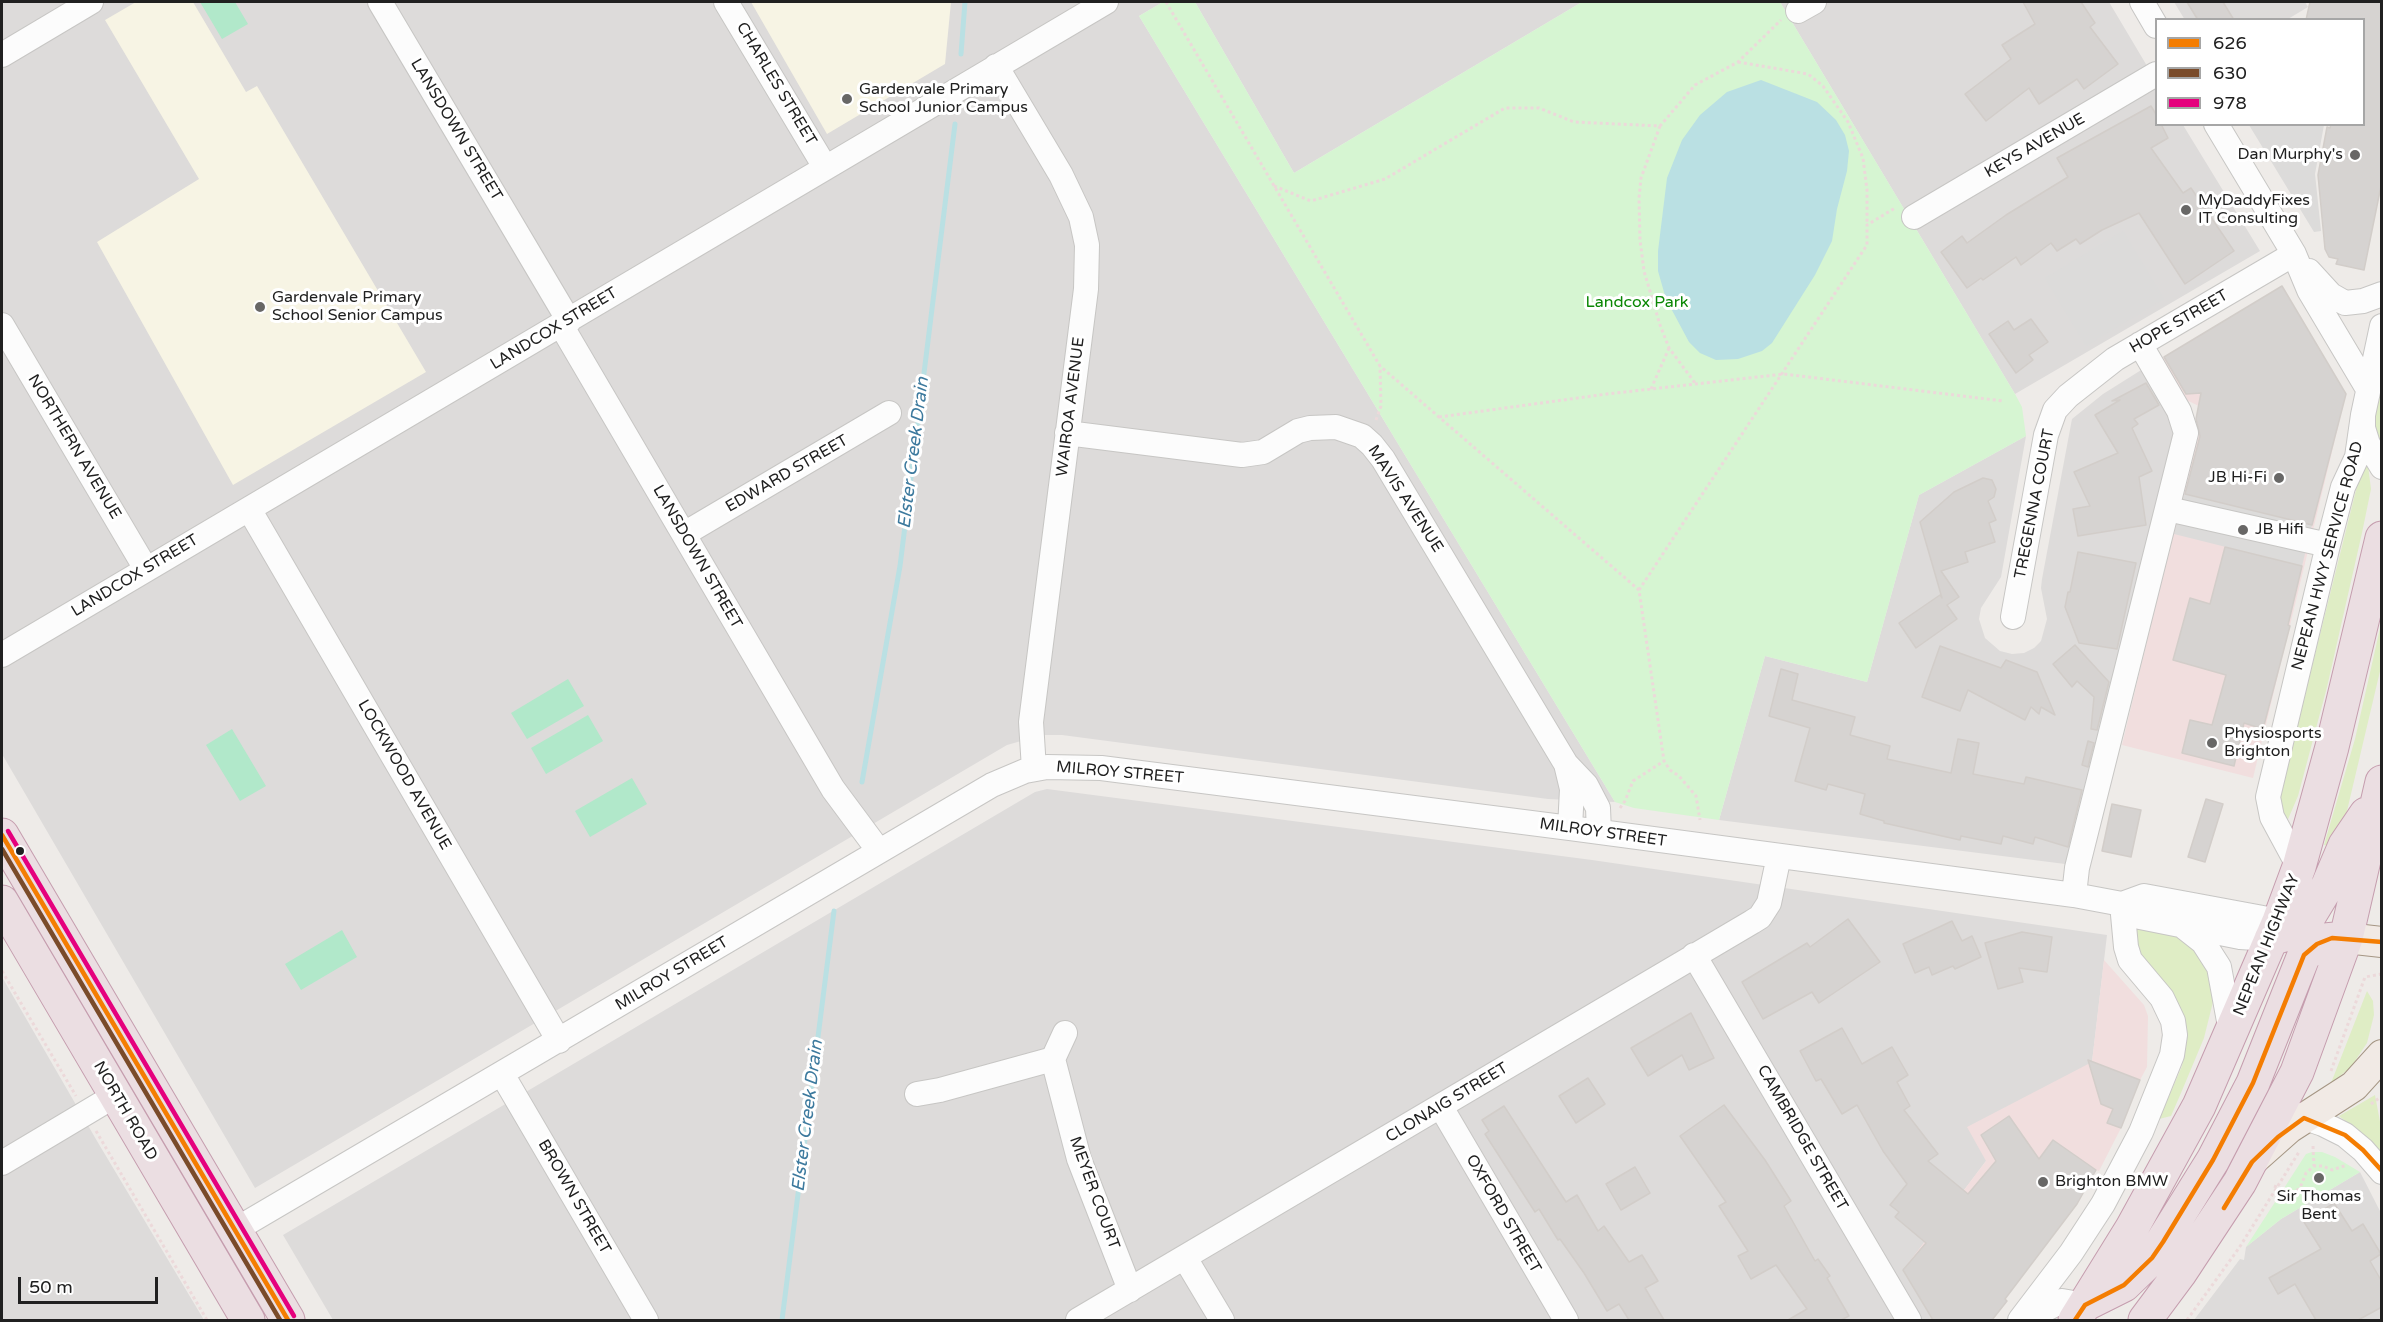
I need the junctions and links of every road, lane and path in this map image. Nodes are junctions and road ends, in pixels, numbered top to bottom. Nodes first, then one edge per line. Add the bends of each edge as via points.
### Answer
1 (91, 2) edge
2 (380, 2) edge
3 (726, 2) edge
4 (1106, 2) edge
5 (1166, 2) edge
6 (2142, 2) edge
7 (1800, 9) edge
8 (2155, 23) edge
9 (2, 55) edge
10 (1738, 62) junction
11 (996, 66) junction
12 (2155, 75) edge
13 (1660, 126) junction
14 (2217, 126) edge
15 (825, 167) junction
16 (1273, 186) junction
17 (1906, 211) joint
18 (1867, 225) junction
19 (2294, 254) junction
20 (2382, 294) edge
21 (565, 323) junction
22 (2, 325) edge
23 (2382, 326) edge
24 (2140, 344) junction
25 (1669, 348) junction
26 (1380, 366) junction
27 (1784, 374) junction
28 (1696, 384) junction
29 (1651, 388) junction
30 (2368, 389) junction
31 (2068, 396) joint
32 (2002, 401) dead end
33 (889, 414) dead end
34 (2363, 415) junction
35 (1439, 417) junction
36 (1374, 422) dead end
37 (1067, 433) junction
38 (2382, 467) edge
39 (249, 509) junction
40 (2168, 509) junction
41 (684, 534) junction
42 (2382, 538) edge
43 (2328, 545) junction
44 (146, 569) junction
45 (1639, 590) junction
46 (2013, 617) dead end
47 (2, 655) edge
48 (1665, 761) junction
49 (1566, 764) junction
50 (1034, 769) junction
51 (2380, 790) edge
52 (1620, 807) dead end
53 (1700, 820) dead end
54 (1570, 828) junction
55 (1599, 832) junction
56 (2, 835) edge
57 (871, 856) junction
58 (1779, 856) junction
59 (2338, 862) junction
60 (2299, 867) junction
61 (2074, 895) junction
62 (2, 902) edge
63 (2122, 904) junction
64 (2183, 926) junction
65 (2283, 928) junction
66 (2346, 938) junction
67 (2382, 942) edge
68 (1694, 955) junction
69 (81, 970) junction
70 (2, 971) edge
71 (2382, 974) edge
72 (52, 987) junction
73 (1065, 1032) dead end
74 (2229, 1038) junction
75 (559, 1041) junction
76 (2382, 1055) edge
77 (1053, 1059) junction
78 (502, 1074) junction
79 (2253, 1083) junction
80 (917, 1094) dead end
81 (116, 1095) junction
82 (1441, 1107) junction
83 (86, 1113) junction
84 (2305, 1121) junction
85 (2, 1163) edge
86 (2352, 1163) dead end
87 (2314, 1166) junction
88 (2382, 1172) edge
89 (2276, 1187) junction
90 (235, 1230) junction
91 (1185, 1258) junction
92 (1130, 1290) junction
93 (2080, 1313) edge
94 (207, 1320) edge
95 (248, 1320) edge
96 (288, 1320) edge
97 (646, 1320) edge
98 (1078, 1320) edge
99 (1222, 1320) edge
100 (1566, 1320) edge
101 (1909, 1320) edge
102 (2022, 1320) edge
103 (2145, 1320) edge
104 (2187, 1320) edge

1 - 9 street
2 - 21 street, LANSDOWN STREET
3 - 15 street, CHARLES STREET
4 - 11 street, LANDCOX STREET
5 - 16 path
6 - 8 street
7 - 10 path via 1773,27
10 - 13 path via 1695,85
10 - 18 path via 1808,74 1823,86 1848,122 1863,158
11 - 15 street, LANDCOX STREET
11 - 37 street, WAIROA AVENUE via 1061,175 1081,218 1087,245 1086,288
12 - 17 street, KEYS AVENUE
13 - 16 path via 1574,122 1539,108 1504,108 1384,179 1311,201
13 - 25 path via 1641,178 1640,240 1651,297
14 - 19 street
15 - 21 street, LANDCOX STREET
16 - 26 path
17 - 18 path
18 - 27 path via 1867,245
19 - 20 street via 2340,301 2356,303
19 - 24 street, HOPE STREET
19 - 30 street via 2309,291
21 - 39 street, LANDCOX STREET
21 - 41 street, LANSDOWN STREET
22 - 44 street, NORTHERN AVENUE
23 - 30 street
24 - 31 street, HOPE STREET
24 - 40 street via 2179,411 2186,433
25 - 28 path
25 - 29 path
26 - 35 path
26 - 36 path via 1381,406
27 - 28 path
27 - 32 path
27 - 45 path
28 - 29 path
29 - 35 path
30 - 34 street, NEPEAN HWY SERVICE ROAD
31 - 46 street, TREGENNA COURT via 2055,410 2046,435
33 - 41 street, EDWARD STREET
34 - 38 street via 2368,444
34 - 43 street, NEPEAN HWY SERVICE ROAD via 2356,457 2343,487
35 - 45 path
37 - 49 street, MAVIS AVENUE via 1242,455 1263,452 1310,428 1336,427 1362,436 1383,459
37 - 50 street, WAIROA AVENUE via 1031,722
39 - 44 street, LANDCOX STREET
39 - 75 street, LOCKWOOD AVENUE
40 - 43 street
40 - 61 street
41 - 57 street, LANSDOWN STREET
42 - 60 highway, NEPEAN HIGHWAY
43 - 60 street, NEPEAN HWY SERVICE ROAD via 2268,797 2272,817
44 - 47 street, LANDCOX STREET
45 - 48 path
48 - 52 path via 1634,781
48 - 53 path via 1696,796
49 - 54 street, MAVIS AVENUE via 1572,789
49 - 55 street, MAVIS AVENUE via 1586,785 1598,808
50 - 54 street, MILROY STREET via 1101,768
50 - 57 street, MILROY STREET via 992,785
51 - 59 highway
51 - 66 highway
54 - 55 street, MILROY STREET
55 - 58 street, MILROY STREET
56 - 69 highway, NORTH ROAD
57 - 75 street, MILROY STREET
58 - 61 street, MILROY STREET
58 - 68 street, CLONAIG STREET via 1769,903 1760,917
59 - 60 highway via 2320,872
59 - 65 highway via 2325,891
60 - 65 highway, NEPEAN HIGHWAY
61 - 63 street, MILROY STREET
62 - 72 highway, NORTH ROAD
63 - 64 street, MILROY STREET via 2140,917
63 - 65 street, MILROY STREET via 2144,896
63 - 102 street via 2130,960 2162,998 2173,1021 2171,1061 2141,1132 2103,1204
64 - 65 street, MILROY STREET via 2240,937
64 - 74 street via 2199,938 2216,961
65 - 66 highway
65 - 74 highway, NEPEAN HIGHWAY
66 - 67 main road
66 - 79 highway via 2325,940 2304,955
66 - 84 highway via 2297,1072
68 - 82 street, CLONAIG STREET
68 - 101 street, CAMBRIDGE STREET
69 - 72 highway
69 - 90 highway, NORTH ROAD
70 - 83 path
71 - 84 path via 2365,978 2328,1085
72 - 81 highway, NORTH ROAD
73 - 77 street
74 - 79 highway
74 - 93 highway, NEPEAN HIGHWAY via 2199,1106 2154,1190
75 - 78 street, MILROY STREET
76 - 84 main road via 2354,1086
77 - 80 street
77 - 92 street, MEYER COURT via 1079,1159
78 - 90 street, MILROY STREET
78 - 97 street, BROWN STREET
79 - 84 highway via 2265,1099
79 - 93 highway via 2213,1160 2152,1258 2124,1285
81 - 83 street
81 - 95 highway, NORTH ROAD
82 - 91 street, CLONAIG STREET
82 - 100 street, OXFORD STREET
83 - 85 street
83 - 94 path
84 - 87 path
84 - 88 street via 2345,1135
84 - 89 path via 2302,1147
84 - 103 highway via 2252,1162 2214,1224
86 - 87 path via 2332,1170
87 - 89 path via 2300,1188 2290,1192
89 - 104 path via 2240,1248
90 - 96 highway, NORTH ROAD
91 - 92 street, CLONAIG STREET
91 - 99 street
92 - 98 street, CLONAIG STREET
93 - 102 street via 2062,1301

